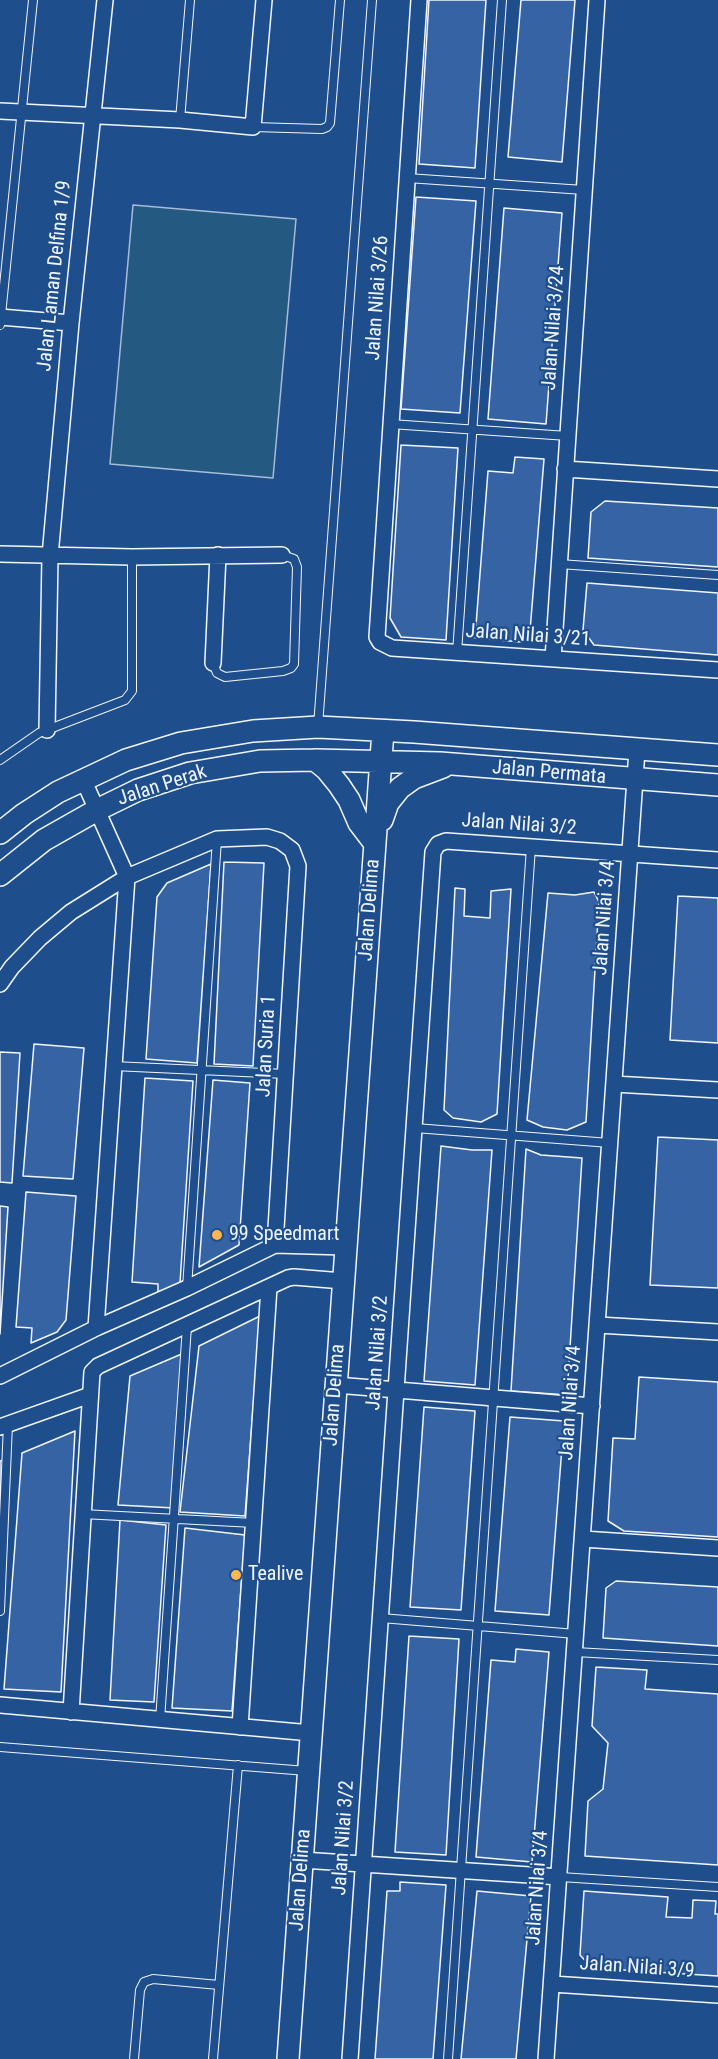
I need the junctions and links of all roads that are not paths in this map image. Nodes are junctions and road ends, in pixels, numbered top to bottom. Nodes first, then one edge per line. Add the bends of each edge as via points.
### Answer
1 (33, 0) edge
2 (105, 0) edge
3 (190, 0) edge
4 (264, 0) edge
5 (340, 0) edge
6 (372, 0) edge
7 (419, 0) edge
8 (502, 0) edge
9 (597, 0) edge
10 (0, 111) edge
11 (23, 113) junction
12 (93, 117) junction
13 (180, 120) junction
14 (253, 127) junction
15 (407, 178) junction
16 (489, 183) junction
17 (584, 190) junction
18 (0, 320) edge
19 (71, 323) junction
20 (390, 424) junction
21 (472, 430) junction
22 (568, 436) junction
23 (565, 469) junction
24 (718, 479) edge
25 (0, 554) edge
26 (218, 555) junction
27 (282, 555) joint
28 (50, 556) junction
29 (132, 557) junction
30 (559, 564) junction
31 (718, 575) edge
32 (378, 599) joint
33 (457, 653) junction
34 (553, 659) junction
35 (213, 663) joint
36 (718, 670) edge
37 (318, 727) junction
38 (47, 730) junction
39 (383, 731) junction
40 (637, 750) junction
41 (718, 755) edge
42 (0, 760) edge
43 (315, 760) junction
44 (381, 762) junction
45 (451, 765) junction
46 (83, 779) junction
47 (635, 780) junction
48 (718, 785) edge
49 (97, 810) junction
50 (0, 832) edge
51 (217, 839) junction
52 (375, 844) junction
53 (531, 847) junction
54 (630, 854) junction
55 (718, 860) edge
56 (0, 875) edge
57 (127, 877) junction
58 (0, 984) edge
59 (113, 1066) junction
60 (202, 1071) junction
61 (286, 1074) junction
62 (614, 1084) junction
63 (718, 1090) edge
64 (415, 1128) junction
65 (512, 1135) junction
66 (610, 1143) junction
67 (275, 1245) junction
68 (345, 1247) junction
69 (343, 1281) junction
70 (269, 1287) junction
71 (187, 1288) junction
72 (598, 1325) junction
73 (187, 1326) junction
74 (96, 1328) junction
75 (718, 1332) edge
76 (0, 1376) edge
77 (336, 1385) junction
78 (396, 1390) junction
79 (90, 1395) junction
80 (494, 1398) junction
81 (592, 1406) junction
82 (4, 1426) edge
83 (82, 1514) junction
84 (174, 1518) junction
85 (254, 1523) junction
86 (583, 1539) junction
87 (718, 1548) edge
88 (0, 1611) edge
89 (381, 1618) junction
90 (478, 1624) junction
91 (576, 1634) junction
92 (575, 1652) junction
93 (718, 1660) edge
94 (0, 1705) edge
95 (71, 1712) junction
96 (160, 1720) junction
97 (240, 1727) junction
98 (311, 1733) junction
99 (0, 1747) edge
100 (238, 1766) junction
101 (308, 1771) junction
102 (302, 1860) junction
103 (364, 1864) junction
104 (461, 1870) junction
105 (560, 1877) junction
106 (718, 1887) edge
107 (552, 1984) junction
108 (219, 1985) junction
109 (718, 1995) edge
110 (134, 2059) edge
111 (213, 2059) edge
112 (288, 2059) edge
113 (350, 2059) edge
114 (448, 2059) edge
115 (546, 2059) edge

1 - 11 lane
2 - 12 street, Jalan Laman Delfina 1/9
3 - 13 lane
4 - 14 street
5 - 14 lane via 330,123 322,129
6 - 37 lane
7 - 15 street, Jalan Nilai 3/26
8 - 16 lane
9 - 17 street, Jalan Nilai 3/24
10 - 11 street
11 - 12 street
11 - 18 lane
12 - 13 street
12 - 19 street, Jalan Laman Delfina 1/9
13 - 14 street
15 - 16 lane
15 - 20 street, Jalan Nilai 3/26
16 - 17 lane
16 - 21 lane
17 - 22 street, Jalan Nilai 3/24
18 - 19 street
19 - 28 street, Jalan Laman Delfina 1/9
20 - 21 lane
20 - 32 street, Jalan Nilai 3/26
21 - 22 lane
21 - 33 lane
22 - 23 street, Jalan Nilai 3/24
23 - 24 street
23 - 30 street, Jalan Nilai 3/24
25 - 28 street
26 - 27 street
26 - 29 street
26 - 35 street
27 - 35 lane via 294,559 297,567 294,664 283,671 225,676 217,673
28 - 29 street
28 - 38 street, Jalan Laman Delfina 1/9
29 - 38 lane via 132,691 125,700
30 - 31 lane
30 - 34 street, Jalan Nilai 3/24
32 - 33 street, Jalan Nilai 3/21 via 377,637 385,646
33 - 34 street, Jalan Nilai 3/21
34 - 36 street, Jalan Nilai 3/21
37 - 39 main road, Jalan Perak
37 - 46 main road, Jalan Perak via 253,731 181,744 126,760
38 - 42 lane
39 - 40 main road, Jalan Permata
39 - 44 main road, Jalan Delima
40 - 41 main road, Jalan Permata
40 - 47 street, Jalan Nilai 3/4
43 - 44 main road, Jalan Perak
43 - 49 main road, Jalan Perak via 260,761 190,773 138,790
43 - 52 main road via 339,785 359,824
44 - 45 main road, Jalan Permata
44 - 52 main road, Jalan Delima
45 - 47 main road, Jalan Permata
45 - 52 main road via 414,778 400,788 388,803
46 - 49 street
46 - 50 main road, Jalan Perak
47 - 48 main road, Jalan Permata
47 - 54 street, Jalan Nilai 3/4
49 - 56 main road, Jalan Perak via 44,840
49 - 57 street
51 - 57 street
51 - 60 lane
51 - 61 street, Jalan Suria 1 via 267,837 280,841 292,850 298,866
52 - 68 main road, Jalan Delima
53 - 54 street, Jalan Nilai 3/2
53 - 64 street, Jalan Nilai 3/2 via 446,841 435,848
53 - 65 lane
54 - 55 street, Jalan Nilai 3/2
54 - 62 street, Jalan Nilai 3/4
57 - 58 street via 71,912 40,938
57 - 59 street
59 - 60 lane
59 - 74 street
60 - 61 lane
60 - 71 lane
61 - 67 street, Jalan Suria 1
62 - 63 street
62 - 66 street, Jalan Nilai 3/4
64 - 65 lane
64 - 78 street, Jalan Nilai 3/2
65 - 66 lane
65 - 80 lane
66 - 72 street, Jalan Nilai 3/4
67 - 68 street
67 - 71 street
68 - 69 main road, Jalan Delima
69 - 70 street via 294,1277
69 - 77 main road, Jalan Delima
70 - 73 street
70 - 85 street
71 - 74 street
72 - 75 street
72 - 81 street, Jalan Nilai 3/4
73 - 79 street via 94,1369
73 - 84 lane
74 - 76 street
77 - 78 street
77 - 98 main road, Jalan Delima
78 - 80 street
78 - 89 street, Jalan Nilai 3/2
79 - 82 street
79 - 83 street
80 - 81 street
80 - 90 lane
81 - 86 street, Jalan Nilai 3/4
82 - 88 lane
83 - 84 lane
83 - 95 street
84 - 85 lane
84 - 96 lane
85 - 97 street
86 - 87 street
86 - 91 street, Jalan Nilai 3/4
89 - 90 lane
89 - 103 street, Jalan Nilai 3/2
90 - 91 lane
90 - 104 lane
91 - 92 street, Jalan Nilai 3/4
92 - 93 lane
92 - 105 street, Jalan Nilai 3/4
94 - 95 street
95 - 96 street
96 - 97 street
97 - 98 street
98 - 101 main road, Jalan Delima
99 - 100 lane
100 - 101 lane
100 - 108 lane
101 - 102 main road, Jalan Delima
102 - 103 street
102 - 112 main road, Jalan Delima
103 - 104 street
103 - 113 street, Jalan Nilai 3/2
104 - 105 street
104 - 114 lane
105 - 106 lane
105 - 107 street, Jalan Nilai 3/4
107 - 109 street, Jalan Nilai 3/9
107 - 115 street, Jalan Nilai 3/4
108 - 110 lane via 153,1979 144,1982
108 - 111 lane

